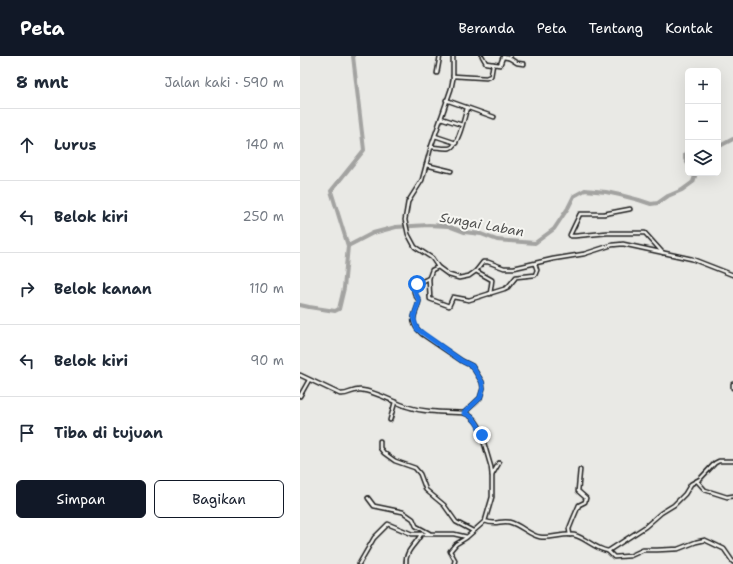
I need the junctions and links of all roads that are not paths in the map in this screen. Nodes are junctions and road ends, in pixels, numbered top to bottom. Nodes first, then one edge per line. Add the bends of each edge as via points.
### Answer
1 (440, 56) edge
2 (453, 56) edge
3 (482, 56) edge
4 (509, 57) edge
5 (494, 64) junction
6 (524, 64) dead end
7 (437, 73) dead end
8 (453, 76) junction
9 (446, 100) junction
10 (467, 108) junction
11 (494, 117) dead end
12 (440, 118) junction
13 (462, 125) junction
14 (435, 136) junction
15 (456, 143) junction
16 (431, 146) junction
17 (426, 165) junction
18 (451, 171) dead end
19 (630, 209) dead end
20 (664, 253) junction
21 (535, 264) junction
22 (438, 267) junction
23 (476, 271) junction
24 (733, 275) edge
25 (429, 278) junction
26 (490, 294) junction
27 (300, 375) edge
28 (309, 380) junction
29 (733, 384) edge
30 (733, 388) edge
31 (300, 396) edge
32 (395, 402) junction
33 (464, 413) junction
34 (390, 420) dead end
35 (380, 441) dead end
36 (733, 461) edge
37 (499, 463) dead end
38 (580, 470) dead end
39 (492, 476) junction
40 (697, 481) junction
41 (733, 496) edge
42 (368, 498) dead end
43 (485, 521) junction
44 (473, 531) junction
45 (430, 533) junction
46 (422, 534) junction
47 (570, 535) junction
48 (467, 537) junction
49 (608, 551) junction
50 (733, 562) edge
51 (358, 564) edge
52 (406, 564) edge
53 (454, 564) edge

1 - 7 street
2 - 8 street
3 - 5 street via 485,62
4 - 5 street via 504,57 501,64
4 - 6 street via 517,63
5 - 8 street via 491,76 486,78
8 - 9 street
9 - 10 street
9 - 12 street
10 - 11 street
10 - 13 street
12 - 13 street
12 - 14 street
13 - 15 street
14 - 15 street
14 - 16 street
15 - 16 street via 451,148
16 - 17 street
17 - 18 street
17 - 22 street via 422,180 408,202 405,220 408,234 415,247 432,258
19 - 20 street via 604,214 580,214 570,235 645,234
20 - 21 street via 617,244
20 - 24 street via 692,259
21 - 23 street via 504,268 483,262
21 - 26 street via 535,275 516,277 507,288
22 - 23 street via 459,278
22 - 25 street via 432,270
23 - 26 street via 492,280
25 - 26 street via 430,298 444,305 450,306 453,297 469,300
25 - 33 street via 415,287 414,292 419,301 414,313 417,329 472,366 482,382 480,398
27 - 28 street
28 - 31 street
28 - 32 street via 340,394 361,390
29 - 30 street
32 - 33 street via 423,411
32 - 34 street
33 - 39 street via 470,415 479,426
35 - 44 street via 380,448 387,456 415,468 426,490 444,505 456,522
36 - 40 street via 715,463
37 - 39 street
38 - 47 street via 578,491 586,498 585,502 579,505 569,529
39 - 43 street via 492,497
40 - 41 street via 705,490 727,497
40 - 49 street via 674,505
42 - 45 street via 374,506 401,511 413,519 416,526
43 - 44 street
43 - 47 street via 494,524 504,521 540,537
44 - 48 street
45 - 46 street
45 - 48 street
46 - 51 street via 412,534 386,525 374,538
46 - 52 street via 412,544
47 - 49 street
48 - 53 street via 450,551 455,560
49 - 50 street via 614,557 630,556 643,550 678,549 705,540 724,549

